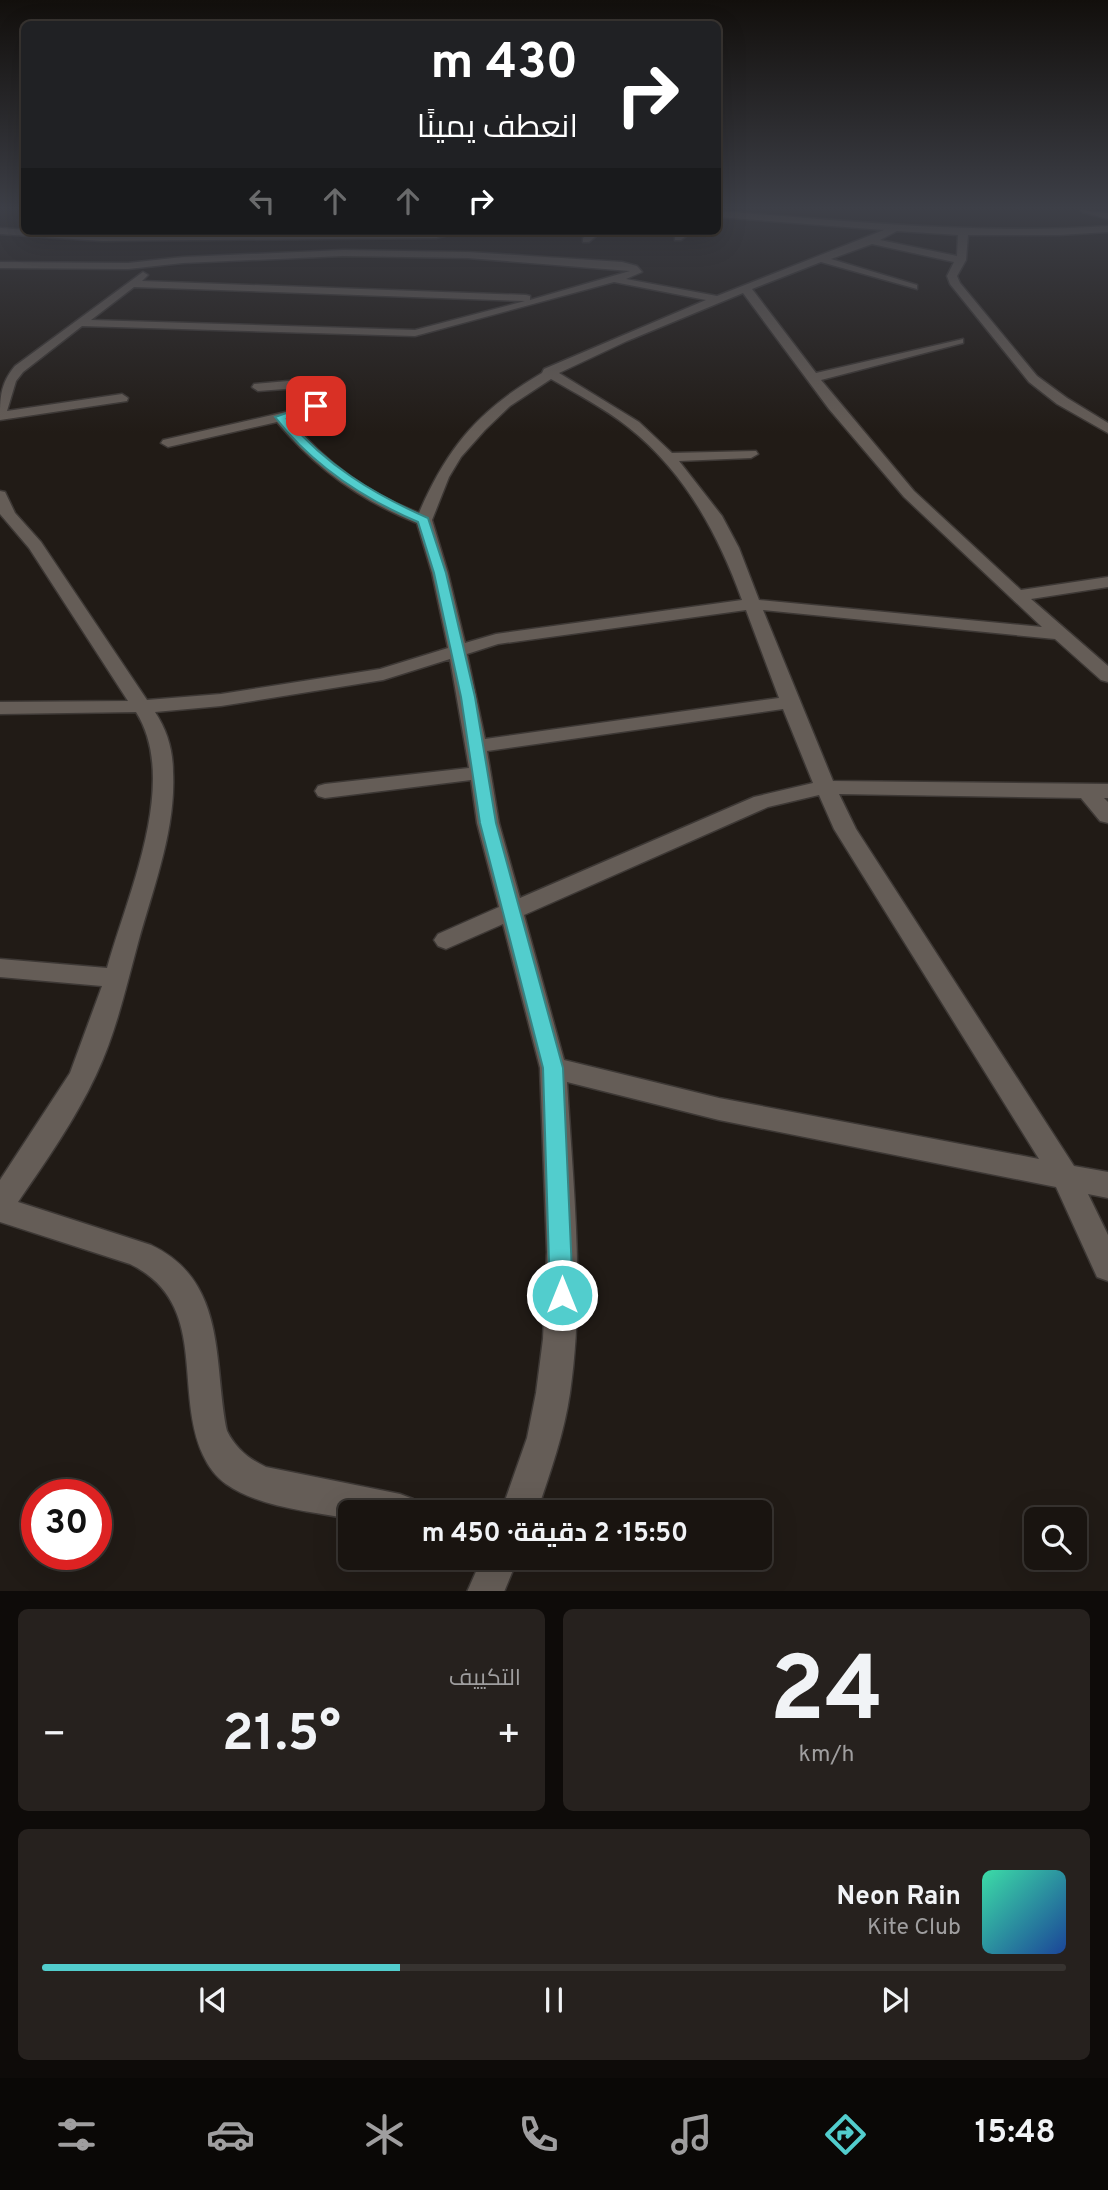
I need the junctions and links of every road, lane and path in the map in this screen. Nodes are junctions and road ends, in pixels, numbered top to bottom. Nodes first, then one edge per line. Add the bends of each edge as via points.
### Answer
1 (133, 284) edge
2 (140, 284) edge
3 (601, 284) edge
4 (639, 284) edge
5 (755, 284) edge
6 (904, 284) edge
7 (956, 284) edge
8 (913, 287) dead end
9 (745, 288) junction
10 (546, 299) junction
11 (717, 299) junction
12 (80, 323) junction
13 (959, 341) dead end
14 (0, 368) edge
15 (19, 369) junction
16 (548, 372) junction
17 (813, 378) junction
18 (5, 381) edge
19 (258, 387) dead end
20 (122, 398) dead end
21 (0, 414) edge
22 (280, 417) junction
23 (1108, 429) edge
24 (168, 443) dead end
25 (751, 454) dead end
26 (669, 457) junction
27 (0, 495) edge
28 (424, 520) junction
29 (1108, 582) edge
30 (1017, 596) junction
31 (751, 604) junction
32 (1059, 634) junction
33 (457, 650) junction
34 (1108, 676) edge
35 (792, 702) junction
36 (140, 706) junction
37 (0, 708) edge
38 (476, 746) junction
39 (481, 773) junction
40 (823, 786) junction
41 (325, 791) dead end
42 (1098, 791) edge
43 (1108, 816) edge
44 (512, 913) junction
45 (446, 940) dead end
46 (0, 968) edge
47 (117, 978) junction
48 (553, 1068) junction
49 (1068, 1179) junction
50 (1108, 1185) edge
51 (0, 1206) edge
52 (1108, 1267) edge
53 (342, 1500) edge
54 (523, 1500) edge

1 - 12 street
2 - 10 street
3 - 10 street
4 - 11 street
5 - 9 street
6 - 8 street
7 - 23 street via 1022,368 1062,401
9 - 11 street
9 - 17 street
10 - 12 street via 405,334
11 - 16 street
12 - 15 street
13 - 17 street
14 - 15 street
15 - 18 street
16 - 26 street via 619,414
16 - 28 street via 467,440 446,468
17 - 30 street via 909,494
18 - 21 street
19 - 22 street via 318,385 313,408
20 - 21 street
22 - 24 street
22 - 28 street via 339,474 380,502
25 - 26 street
26 - 31 street via 722,530
27 - 36 street via 8,514 35,545
28 - 33 street
29 - 30 street
30 - 32 street
31 - 32 street
31 - 33 street via 521,635
31 - 35 street
32 - 34 street
33 - 36 street via 363,679 221,700
33 - 38 street
35 - 38 street
35 - 40 street
36 - 37 street
36 - 47 street via 161,743 161,796 145,884
38 - 39 street
39 - 41 street
39 - 44 street via 488,823
40 - 42 street
40 - 44 street via 761,802
40 - 49 street via 866,864
42 - 43 street
44 - 45 street
44 - 48 street
46 - 47 street
47 - 51 street via 74,1092
48 - 49 street via 719,1109
48 - 54 street via 562,1252 559,1339 544,1438
49 - 50 street
49 - 52 street
51 - 53 street via 151,1259 171,1277 193,1310 210,1427 215,1448 228,1466 264,1484

